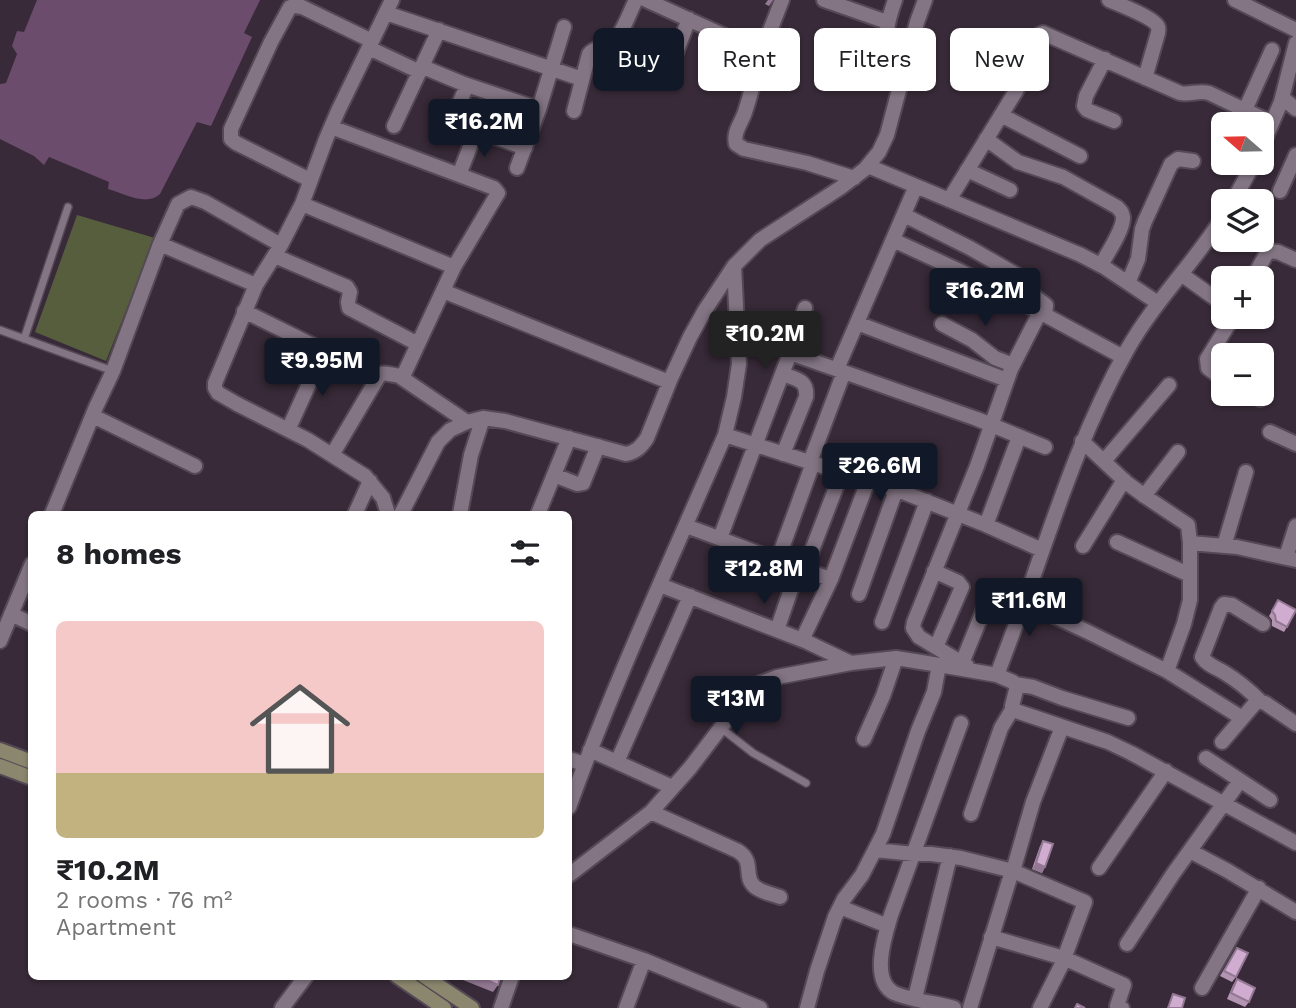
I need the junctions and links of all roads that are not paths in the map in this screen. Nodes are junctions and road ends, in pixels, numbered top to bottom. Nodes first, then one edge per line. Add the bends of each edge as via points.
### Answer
1 (636, 0) edge
2 (646, 0) edge
3 (782, 0) edge
4 (824, 0) edge
5 (895, 0) edge
6 (925, 0) edge
7 (1109, 0) edge
8 (1235, 0) edge
9 (389, 6) edge
10 (689, 19) junction
11 (887, 22) junction
12 (564, 27) dead end
13 (708, 28) edge
14 (771, 28) edge
15 (887, 28) edge
16 (915, 28) edge
17 (439, 30) junction
18 (1296, 30) edge
19 (684, 32) edge
20 (1296, 43) edge
21 (370, 45) junction
22 (1272, 50) dead end
23 (1105, 59) junction
24 (551, 68) junction
25 (421, 69) junction
26 (1145, 78) junction
27 (582, 79) junction
28 (467, 85) junction
29 (751, 91) edge
30 (899, 91) edge
31 (1289, 101) edge
32 (539, 109) junction
33 (1245, 110) junction
34 (574, 111) dead end
35 (1249, 112) edge
36 (1002, 115) junction
37 (1274, 120) edge
38 (1114, 121) dead end
39 (394, 126) dead end
40 (331, 127) junction
41 (476, 131) junction
42 (986, 139) junction
43 (525, 148) junction
44 (1296, 155) edge
45 (1080, 156) dead end
46 (1193, 161) dead end
47 (868, 166) junction
48 (517, 168) dead end
49 (967, 170) junction
50 (459, 175) junction
51 (854, 178) junction
52 (310, 180) junction
53 (916, 186) junction
54 (1010, 190) dead end
55 (1280, 191) dead end
56 (949, 200) junction
57 (302, 204) junction
58 (68, 207) dead end
59 (904, 215) junction
60 (1211, 233) edge
61 (893, 240) junction
62 (160, 244) junction
63 (278, 251) junction
64 (1296, 260) edge
65 (1101, 265) junction
66 (734, 266) junction
67 (1259, 266) edge
68 (454, 267) junction
69 (1181, 274) junction
70 (1128, 283) junction
71 (256, 285) junction
72 (443, 291) junction
73 (1211, 295) edge
74 (1158, 303) junction
75 (805, 308) dead end
76 (244, 311) junction
77 (1043, 314) junction
78 (857, 323) junction
79 (942, 324) dead end
80 (0, 330) edge
81 (24, 339) junction
82 (418, 344) junction
83 (324, 351) junction
84 (790, 353) junction
85 (1211, 353) edge
86 (1123, 357) junction
87 (1013, 365) junction
88 (1211, 370) edge
89 (113, 371) junction
90 (840, 371) junction
91 (782, 374) junction
92 (399, 376) junction
93 (377, 377) junction
94 (1007, 380) junction
95 (669, 383) junction
96 (1169, 385) dead end
97 (93, 416) junction
98 (483, 418) junction
99 (467, 422) junction
100 (991, 425) junction
101 (288, 430) junction
102 (1270, 432) dead end
103 (726, 435) junction
104 (569, 438) junction
105 (1019, 438) junction
106 (1082, 441) junction
107 (756, 444) junction
108 (1296, 444) edge
109 (598, 446) junction
110 (1045, 447) dead end
111 (1178, 452) dead end
112 (783, 454) junction
113 (332, 455) junction
114 (1104, 461) junction
115 (812, 462) junction
116 (195, 466) dead end
117 (842, 472) junction
118 (1246, 472) dead end
119 (554, 475) junction
120 (1124, 480) junction
121 (370, 481) junction
122 (868, 481) junction
123 (896, 489) junction
124 (1144, 496) junction
125 (927, 501) junction
126 (53, 511) edge
127 (356, 511) edge
128 (387, 511) edge
129 (403, 511) edge
130 (461, 511) edge
131 (539, 511) edge
132 (957, 513) junction
133 (986, 525) junction
134 (686, 526) junction
135 (1296, 526) edge
136 (720, 538) junction
137 (1117, 542) dead end
138 (1190, 543) junction
139 (1083, 546) dead end
140 (1224, 546) junction
141 (1042, 550) junction
142 (778, 559) junction
143 (1291, 559) edge
144 (801, 570) junction
145 (934, 572) junction
146 (28, 574) edge
147 (1190, 575) junction
148 (831, 579) junction
149 (660, 585) junction
150 (991, 592) dead end
151 (859, 594) dead end
152 (690, 596) junction
153 (1024, 602) junction
154 (11, 614) junction
155 (28, 622) edge
156 (882, 622) dead end
157 (1263, 624) dead end
158 (777, 630) junction
159 (802, 640) junction
160 (0, 641) edge
161 (936, 647) junction
162 (896, 658) junction
163 (851, 663) junction
164 (939, 665) junction
165 (968, 667) junction
166 (1167, 671) junction
167 (997, 675) junction
168 (1015, 684) junction
169 (1260, 701) junction
170 (1013, 708) junction
171 (1128, 718) dead end
172 (1242, 718) junction
173 (961, 723) dead end
174 (1296, 724) edge
175 (1062, 727) junction
176 (721, 728) junction
177 (864, 739) dead end
178 (1222, 742) dead end
179 (0, 750) edge
180 (590, 750) junction
181 (1206, 758) dead end
182 (28, 760) edge
183 (572, 760) edge
184 (617, 762) junction
185 (584, 764) junction
186 (0, 766) edge
187 (1166, 771) junction
188 (28, 776) edge
189 (1240, 780) junction
190 (806, 783) dead end
191 (673, 787) junction
192 (572, 798) edge
193 (1270, 800) dead end
194 (1224, 804) junction
195 (651, 812) junction
196 (971, 814) dead end
197 (1296, 843) edge
198 (875, 850) junction
199 (1189, 852) junction
200 (914, 855) junction
201 (950, 856) junction
202 (1099, 868) dead end
203 (1012, 871) junction
204 (572, 873) edge
205 (1259, 888) junction
206 (780, 897) dead end
207 (840, 907) junction
208 (1296, 912) edge
209 (888, 926) junction
210 (572, 935) edge
211 (991, 937) junction
212 (1127, 944) dead end
213 (1064, 958) junction
214 (644, 960) junction
215 (303, 980) edge
216 (403, 980) edge
217 (430, 980) edge
218 (511, 980) edge
219 (1202, 988) dead end
220 (915, 998) junction
221 (282, 1008) edge
222 (444, 1008) edge
223 (472, 1008) edge
224 (502, 1008) edge
225 (626, 1008) edge
226 (760, 1008) edge
227 (807, 1008) edge
228 (954, 1008) edge
229 (970, 1008) edge
230 (1040, 1008) edge
231 (1122, 1008) edge

1 - 27 street via 616,39 591,51
2 - 10 street
3 - 14 street
4 - 11 street
5 - 11 street
6 - 16 street
7 - 26 street via 1158,27
8 - 18 street
9 - 17 street
9 - 21 street
10 - 13 street
10 - 19 street
11 - 15 street
12 - 24 street
17 - 24 street
17 - 25 street
20 - 31 street
21 - 25 street
21 - 40 street
21 - 52 street via 302,7 290,7 231,130 236,143
22 - 33 street
23 - 26 street
23 - 36 street via 1040,33
23 - 38 street via 1084,106
24 - 27 street
24 - 32 street
25 - 28 street
25 - 39 street
26 - 33 street via 1180,93 1209,93
27 - 34 street
28 - 32 street
28 - 41 street via 454,120
29 - 51 street via 734,136 736,144
30 - 47 street via 887,135
31 - 37 street
32 - 43 street
33 - 35 street
36 - 42 street
36 - 45 street
40 - 50 street
40 - 52 street
41 - 43 street
41 - 50 street
42 - 49 street
42 - 65 street via 1018,162 1063,177 1122,212 1122,226
43 - 48 street
44 - 55 street
46 - 70 street via 1178,159 1171,164 1142,229
47 - 51 street
47 - 53 street
49 - 54 street
49 - 56 street
50 - 68 street via 498,193
51 - 66 street via 760,240
52 - 57 street
53 - 56 street
53 - 59 street
56 - 65 street
57 - 63 street
57 - 68 street
58 - 81 lane
59 - 61 street
59 - 77 street via 1023,279 1046,306
60 - 69 street
61 - 77 street
61 - 78 street
62 - 63 street via 178,204 191,197
62 - 71 street
62 - 89 street
63 - 71 street
63 - 82 street via 346,287 349,308
64 - 67 street via 1268,251
65 - 70 street
66 - 95 street via 705,310
66 - 103 street via 738,364
68 - 72 street
69 - 73 street
69 - 74 street
70 - 74 street
71 - 76 street
72 - 82 street
72 - 95 street
74 - 86 street
75 - 84 street
76 - 83 street
76 - 101 street via 215,388
77 - 86 street
77 - 87 street
78 - 90 street
78 - 94 street
79 - 87 street
80 - 81 lane
81 - 89 lane
82 - 92 street
83 - 93 street
83 - 101 street
84 - 90 street
84 - 91 street
85 - 88 street via 1207,359
86 - 106 street
87 - 94 street
89 - 97 street
90 - 100 street
90 - 115 street
91 - 107 street
91 - 112 street via 802,382 807,390
92 - 93 street via 387,372
92 - 99 street
93 - 113 street
94 - 100 street
95 - 109 street via 647,438 635,452
96 - 114 street
97 - 116 street
97 - 126 street
98 - 99 street
98 - 104 street
98 - 130 street
99 - 129 street via 438,442
100 - 105 street
100 - 132 street
101 - 113 street
102 - 108 street
103 - 107 street
103 - 134 street
104 - 109 street
104 - 119 street
105 - 110 street
105 - 133 street
106 - 114 street
106 - 141 street
107 - 112 street
107 - 136 street
109 - 119 street via 583,483
111 - 124 street
112 - 115 street
113 - 121 street
114 - 120 street
115 - 117 street
115 - 142 street
117 - 122 street
117 - 144 street
118 - 140 street
119 - 131 street
120 - 124 street
120 - 139 street
121 - 127 street
121 - 128 street
122 - 123 street
122 - 148 street
123 - 125 street
123 - 151 street
124 - 138 street via 1188,525
125 - 132 street
125 - 156 street
132 - 133 street
132 - 145 street
133 - 141 street
134 - 136 street
134 - 149 street
135 - 143 street
136 - 142 street
137 - 147 street
138 - 140 street
138 - 147 street
140 - 143 street
141 - 153 street
142 - 144 street
144 - 148 street
144 - 158 street
145 - 161 street via 913,628
145 - 161 street via 962,587
146 - 154 street
147 - 166 street via 1190,600
148 - 159 street
149 - 152 street
149 - 180 street
150 - 165 street
152 - 158 street
152 - 184 street
153 - 166 street
153 - 167 street
154 - 155 street
154 - 160 street
157 - 169 street via 1224,604 1202,657
158 - 159 street
159 - 163 street
161 - 165 street
162 - 163 street
162 - 164 street
162 - 177 street
163 - 176 street via 761,683
164 - 165 street
164 - 198 street via 934,692
165 - 167 street
166 - 172 street
167 - 168 street
168 - 170 street
168 - 171 street
169 - 172 street
169 - 174 street
170 - 175 street
170 - 196 street via 1001,728
172 - 178 street
173 - 200 street
175 - 187 street
175 - 203 street
176 - 190 lane via 753,753
176 - 191 street
179 - 182 street
180 - 184 street
180 - 185 street
181 - 189 street
183 - 185 street
184 - 191 street
185 - 192 street
186 - 188 street
187 - 194 street
187 - 202 street
189 - 193 street
189 - 194 street
191 - 195 street
194 - 197 street
194 - 199 street
195 - 204 street
195 - 206 street via 738,851 746,858 755,887
198 - 200 street
198 - 207 street
199 - 205 street
199 - 212 street
200 - 201 street
200 - 209 street
201 - 203 street
201 - 220 street
203 - 211 street
203 - 213 street via 1085,902
205 - 208 street
205 - 219 street
207 - 209 street
207 - 227 street
209 - 220 street via 883,979 893,992
210 - 214 street
211 - 213 street
211 - 229 street
213 - 230 street
213 - 231 street via 1124,985 1117,1006
214 - 225 street
214 - 226 street
215 - 221 street
216 - 222 street
217 - 223 street
218 - 224 street
220 - 228 street

